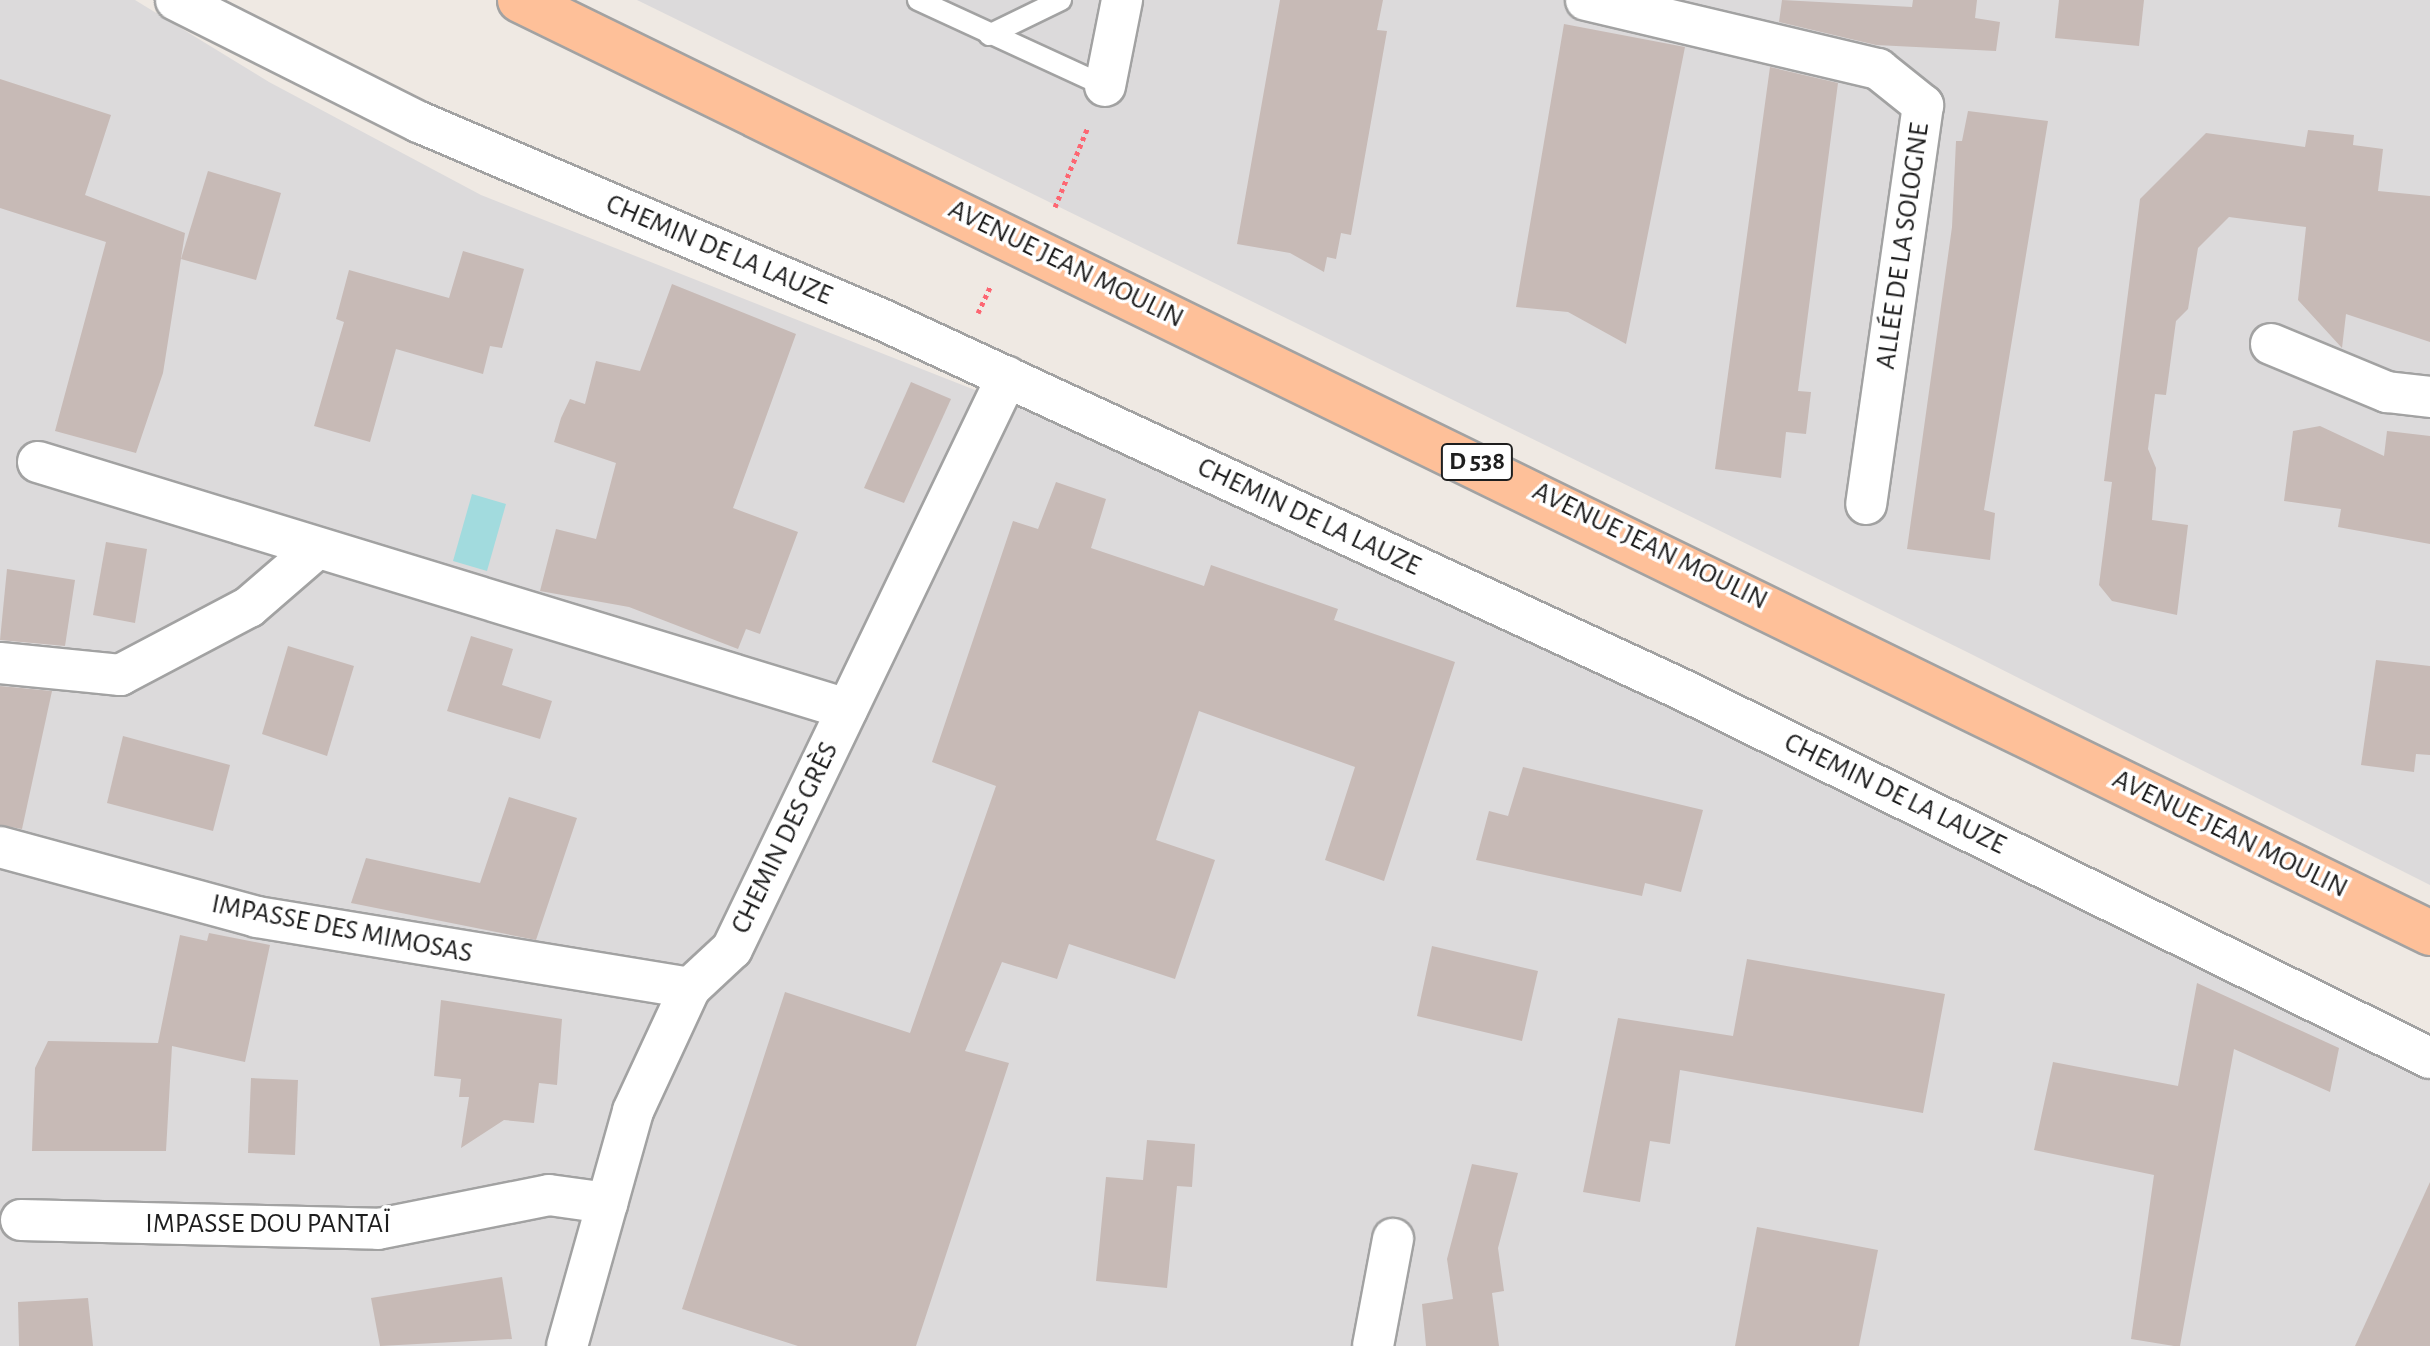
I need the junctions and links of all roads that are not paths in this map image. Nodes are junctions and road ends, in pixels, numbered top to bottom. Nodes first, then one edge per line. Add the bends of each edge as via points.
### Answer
1 (176, 0) edge
2 (520, 0) edge
3 (918, 0) edge
4 (1061, 0) edge
5 (1122, 0) edge
6 (1586, 0) edge
7 (989, 35) junction
8 (1105, 86) joint
9 (2271, 344) dead end
10 (1007, 377) junction
11 (2430, 397) edge
12 (38, 462) dead end
13 (1866, 504) dead end
14 (315, 550) junction
15 (0, 663) edge
16 (847, 709) junction
17 (0, 847) edge
18 (2430, 933) edge
19 (690, 988) junction
20 (2430, 1058) edge
21 (607, 1203) junction
22 (21, 1220) dead end
23 (1393, 1239) dead end
24 (567, 1346) edge
25 (1373, 1346) edge

1 - 10 street, CHEMIN DE LA LAUZE via 419,122
2 - 18 main road, AVENUE JEAN MOULIN / D 538
3 - 7 lane
4 - 7 lane
5 - 8 street
6 - 13 street, ALLÉE DE LA SOLOGNE via 1878,69 1923,105
7 - 8 lane
9 - 11 street via 2387,392
10 - 16 street, CHEMIN DES GRÈS
10 - 20 street, CHEMIN DE LA LAUZE via 1699,698
12 - 14 street
14 - 15 street via 249,607 120,675
14 - 16 street
16 - 19 street, CHEMIN DES GRÈS via 732,949
17 - 19 street, IMPASSE DES MIMOSAS via 257,917
19 - 21 street, CHEMIN DES GRÈS via 633,1111
21 - 22 street, IMPASSE DOU PANTAÏ via 549,1195 378,1229
21 - 24 street, CHEMIN DES GRÈS
23 - 25 street

